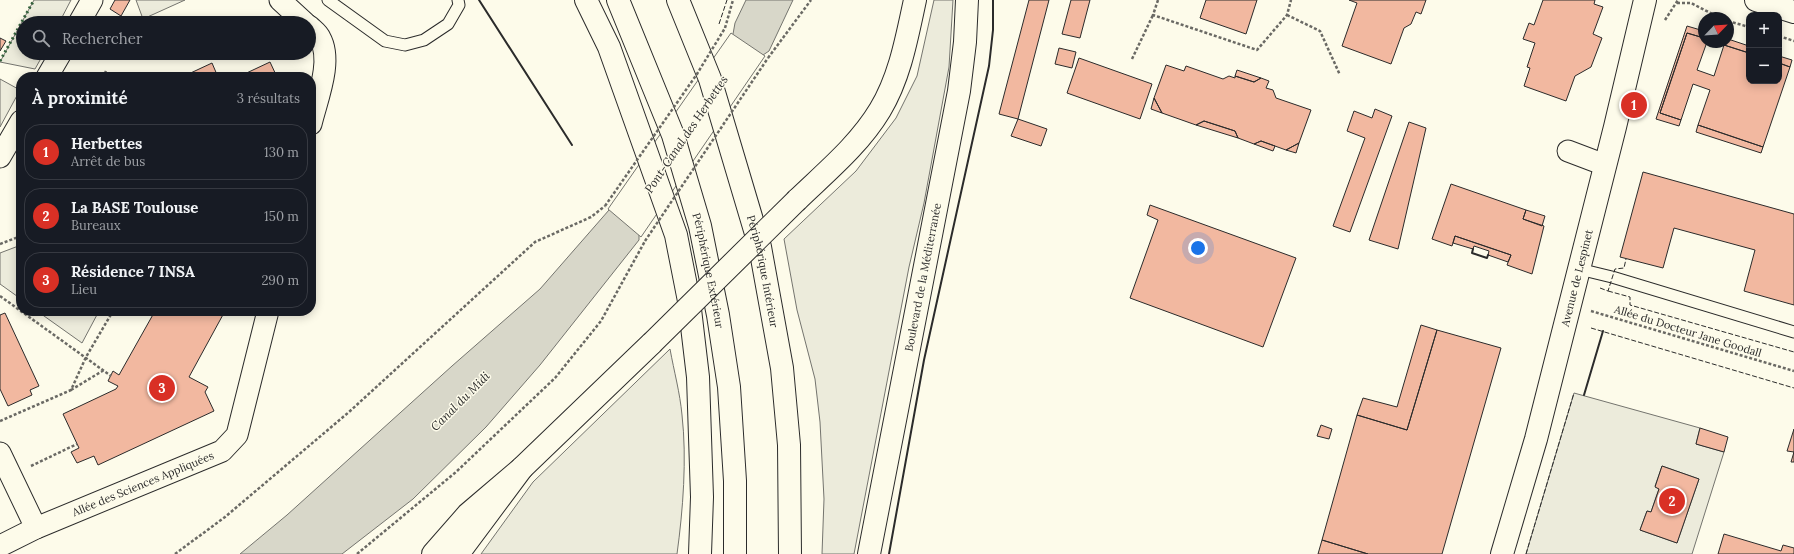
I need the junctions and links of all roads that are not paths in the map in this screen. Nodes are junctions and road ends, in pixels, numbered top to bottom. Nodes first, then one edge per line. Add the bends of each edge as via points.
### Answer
1 (92, 0) edge
2 (280, 0) edge
3 (328, 0) edge
4 (458, 0) edge
5 (586, 0) edge
6 (618, 0) edge
7 (678, 0) edge
8 (915, 0) edge
9 (967, 0) edge
10 (1645, 0) edge
11 (1756, 0) edge
12 (1794, 12) edge
13 (83, 16) edge
14 (297, 16) edge
15 (316, 33) edge
16 (57, 60) edge
17 (50, 72) edge
18 (316, 104) edge
19 (16, 129) edge
20 (1568, 151) dead end
21 (0, 156) edge
22 (1605, 164) junction
23 (1579, 269) junction
24 (267, 316) edge
25 (1794, 332) edge
26 (0, 453) edge
27 (522, 468) junction
28 (36, 528) junction
29 (0, 546) edge
30 (433, 554) edge
31 (458, 554) edge
32 (700, 554) edge
33 (735, 554) edge
34 (790, 554) edge
35 (870, 554) edge
36 (1502, 554) edge

1 - 13 street
2 - 14 street
3 - 4 lane via 385,41 405,45 424,40 448,24 459,5
5 - 32 main road via 609,47 676,235 689,302 698,377 702,497
6 - 33 main road, Périphérique Extérieur via 673,135 700,226 729,387 736,480
7 - 34 main road, Périphérique Intérieur via 710,79 760,247 782,368 789,445
8 - 27 main road, bridge via 895,77 880,110 860,137
9 - 35 main road, Boulevard de la Méditerranée via 959,91
10 - 22 main road, Avenue de Lespinet
11 - 12 main road
15 - 18 street via 325,51 325,68
16 - 17 street
19 - 21 street
20 - 22 street
22 - 23 main road, Avenue de Lespinet
23 - 25 lane
23 - 36 main road, Avenue de Lespinet via 1536,439
24 - 28 street, Allée des Sciences Appliquées via 237,435 222,451
26 - 28 street
27 - 30 main road via 468,514
27 - 31 main road
28 - 29 street, Allée des Sciences Appliquées

